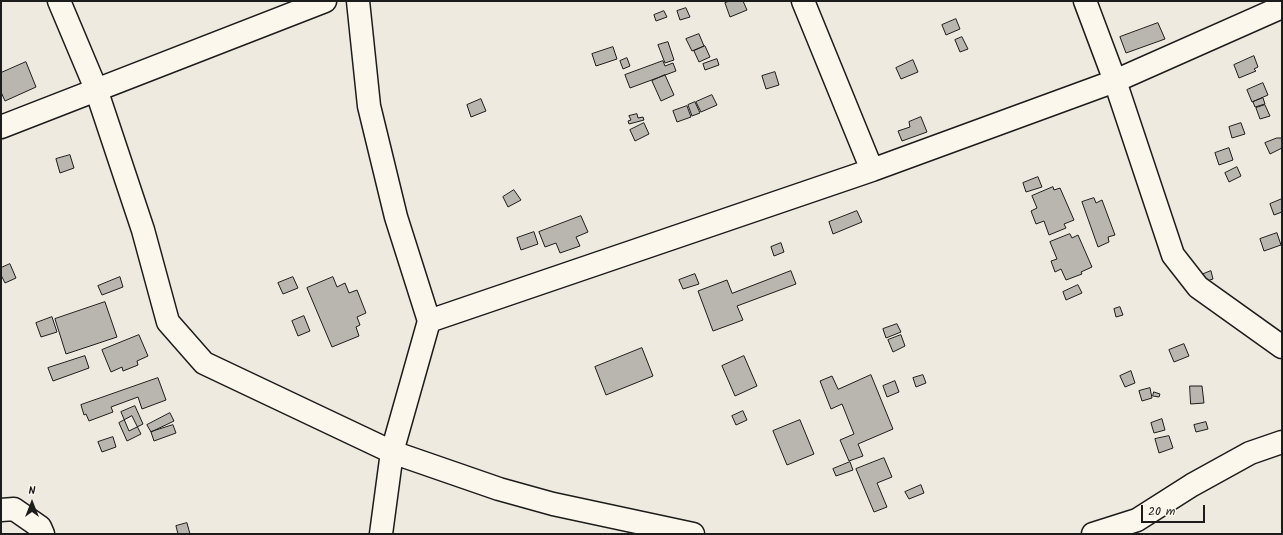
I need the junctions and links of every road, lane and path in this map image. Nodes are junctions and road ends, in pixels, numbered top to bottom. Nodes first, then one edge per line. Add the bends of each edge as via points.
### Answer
1 (59, 1) edge
2 (325, 1) edge
3 (358, 1) edge
4 (803, 1) edge
5 (1084, 1) edge
6 (1282, 7) edge
7 (1115, 81) junction
8 (96, 89) junction
9 (1, 127) edge
10 (872, 170) junction
11 (428, 321) junction
12 (1282, 347) edge
13 (1282, 442) edge
14 (392, 452) junction
15 (1, 510) edge
16 (43, 534) edge
17 (381, 534) edge
18 (693, 534) edge
19 (1093, 534) edge

1 - 8 street
2 - 8 street
3 - 11 street via 369,106 396,217
4 - 10 street
5 - 7 street
6 - 7 street
7 - 10 street
7 - 12 street via 1173,255 1198,286
8 - 9 street
8 - 14 street via 143,230 168,322 204,363
10 - 11 street
11 - 14 street
13 - 19 street via 1250,453 1192,485 1137,520
14 - 17 street
14 - 18 street via 499,489 553,504
15 - 16 street via 14,509 40,527

